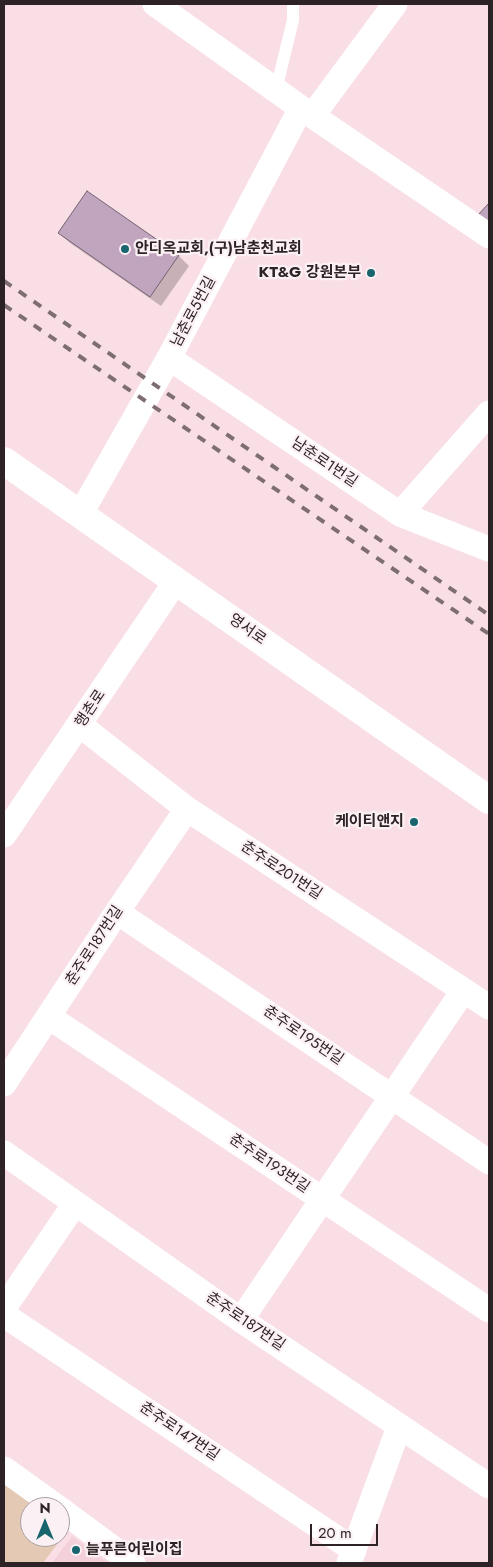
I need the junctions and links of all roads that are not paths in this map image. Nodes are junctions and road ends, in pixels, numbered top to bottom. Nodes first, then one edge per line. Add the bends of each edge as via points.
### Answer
1 (156, 4) edge
2 (293, 4) edge
3 (395, 4) edge
4 (276, 90) junction
5 (307, 111) junction
6 (489, 236) edge
7 (169, 358) junction
8 (489, 413) edge
9 (4, 461) edge
10 (81, 513) junction
11 (400, 514) junction
12 (489, 548) edge
13 (176, 581) junction
14 (80, 725) junction
15 (489, 800) edge
16 (187, 809) junction
17 (4, 836) edge
18 (117, 912) junction
19 (463, 991) junction
20 (489, 1007) edge
21 (49, 1017) junction
22 (4, 1084) edge
23 (392, 1096) junction
24 (4, 1153) edge
25 (489, 1162) edge
26 (322, 1200) junction
27 (74, 1205) junction
28 (4, 1308) edge
29 (489, 1310) edge
30 (4, 1315) edge
31 (241, 1320) junction
32 (399, 1427) junction
33 (4, 1470) edge
34 (489, 1486) edge
35 (42, 1497) edge
36 (70, 1517) edge
37 (352, 1556) edge
38 (133, 1563) edge

1 - 4 street
2 - 4 lane via 293,20
3 - 5 street, 남춘로5번길
4 - 5 street
5 - 6 street
5 - 7 street, 남춘로5번길
7 - 10 street, 남춘로5번길
7 - 11 street, 남춘로1번길
8 - 11 street
9 - 10 street, 영서로
10 - 13 street, 영서로
11 - 12 street, 남춘로1번길
13 - 14 street, 행촌로
13 - 15 street, 영서로
14 - 16 street, 춘주로201번길
14 - 17 street, 행촌로
16 - 18 street, 춘주로187번길
16 - 19 street, 춘주로201번길
18 - 21 street, 춘주로187번길
18 - 23 street, 춘주로195번길
19 - 20 street, 춘주로201번길
19 - 23 street
21 - 22 street, 춘주로187번길
21 - 26 street, 춘주로193번길
23 - 25 street, 춘주로195번길
23 - 26 street
24 - 27 street, 춘주로187번길
26 - 29 street, 춘주로193번길
26 - 31 street
27 - 28 street
27 - 31 street, 춘주로187번길
30 - 37 street, 춘주로147번길
31 - 32 street, 춘주로187번길
32 - 34 street, 춘주로187번길
32 - 37 street
33 - 35 street
36 - 38 street

